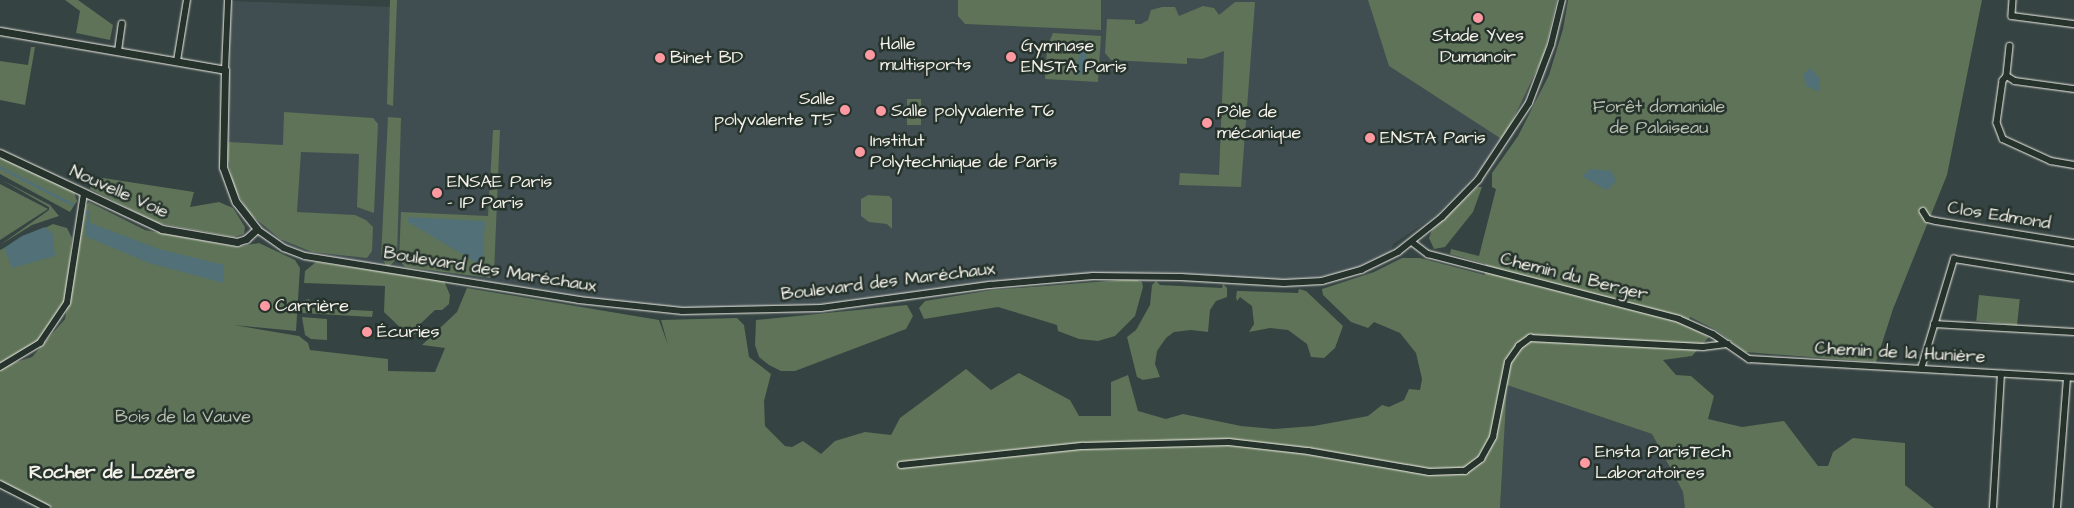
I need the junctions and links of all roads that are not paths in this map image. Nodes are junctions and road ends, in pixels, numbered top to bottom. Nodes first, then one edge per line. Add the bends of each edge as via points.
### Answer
1 (187, 0) edge
2 (228, 0) edge
3 (1562, 0) edge
4 (2013, 0) edge
5 (122, 24) dead end
6 (2074, 24) edge
7 (0, 31) edge
8 (2010, 46) dead end
9 (118, 51) junction
10 (177, 61) junction
11 (225, 70) junction
12 (2007, 76) junction
13 (2074, 89) edge
14 (0, 153) edge
15 (2074, 165) edge
16 (84, 194) junction
17 (1923, 211) dead end
18 (256, 230) junction
19 (1412, 242) junction
20 (2074, 243) edge
21 (2074, 278) edge
22 (1934, 324) junction
23 (2074, 332) edge
24 (1728, 344) junction
25 (0, 367) edge
26 (1921, 369) junction
27 (2001, 374) junction
28 (2067, 378) junction
29 (2074, 378) edge
30 (901, 465) dead end
31 (0, 484) edge
32 (47, 508) edge
33 (1993, 508) edge
34 (2057, 508) edge

1 - 10 street
2 - 11 street, Boulevard des Maréchaux
3 - 19 street, Boulevard des Maréchaux via 1536,88 1501,150 1461,200
4 - 6 street via 2012,16
5 - 9 street
7 - 9 street
8 - 12 street
9 - 10 street
10 - 11 street
11 - 18 street, Boulevard des Maréchaux via 223,167 236,202
12 - 13 street via 2015,81
12 - 15 street via 2003,81 1997,123 2003,139 2051,161
14 - 16 street, Nouvelle Voie
16 - 18 street, Nouvelle Voie via 162,230 237,242
16 - 25 street via 67,302 40,343
17 - 20 street, Clos Edmond via 1928,219 1936,221
18 - 19 street, Boulevard des Maréchaux via 284,248 305,256 589,302 682,311 748,312 858,305 990,285 1093,276 1307,283 1361,270
19 - 24 street, Chemin du Berger via 1428,254 1679,319
21 - 22 street via 1954,259
22 - 23 street
22 - 26 street
24 - 26 street, Chemin de la Hunière via 1756,360
24 - 30 street via 1703,347 1530,338 1519,346 1508,362 1493,437 1481,458 1465,471 1429,472 1308,451 1230,442 1083,446
26 - 27 street, Chemin de la Hunière
27 - 28 street, Chemin de la Hunière
27 - 33 street
28 - 29 street, Chemin de la Hunière
28 - 34 street
31 - 32 street

